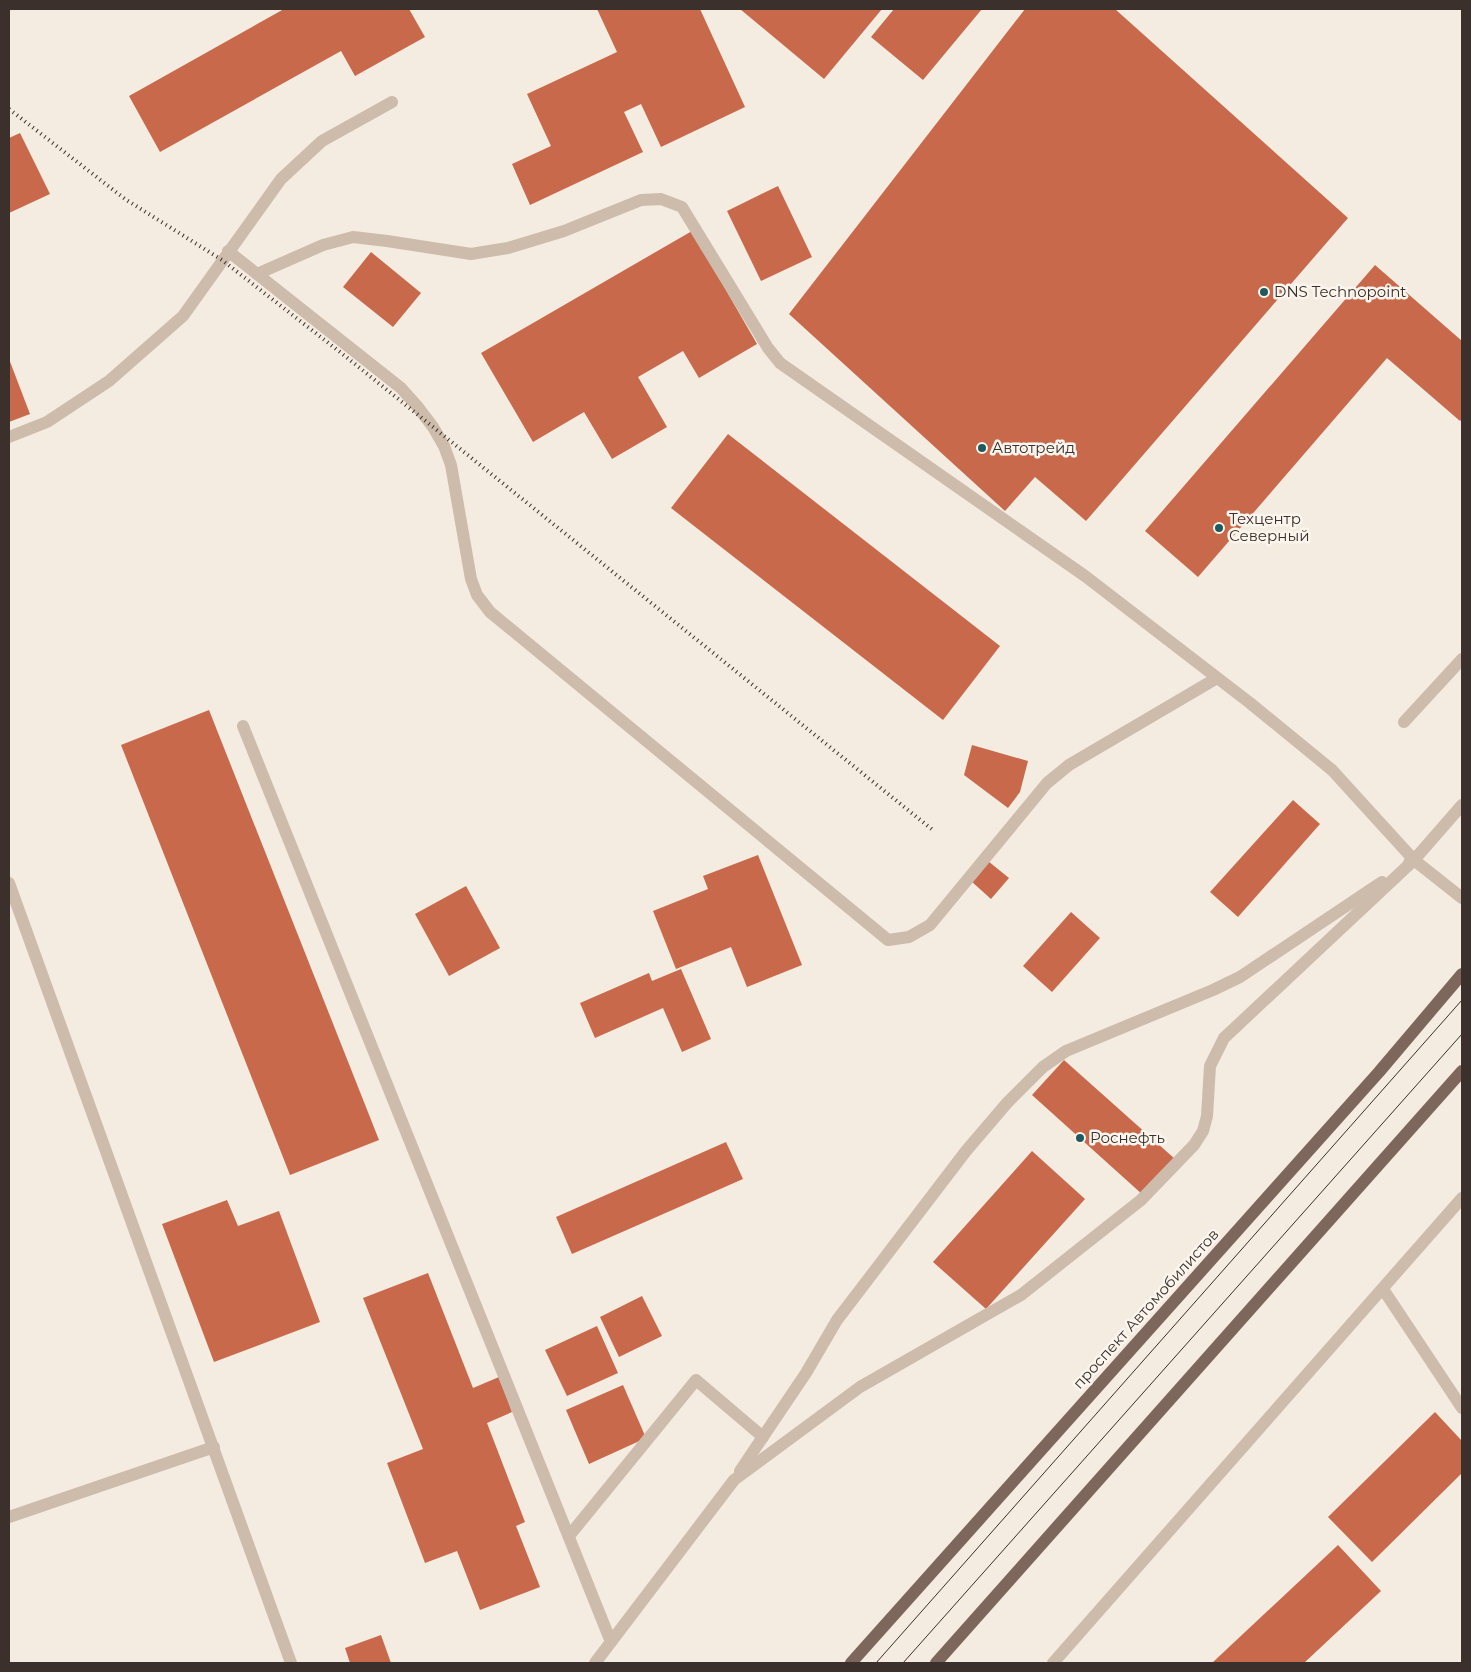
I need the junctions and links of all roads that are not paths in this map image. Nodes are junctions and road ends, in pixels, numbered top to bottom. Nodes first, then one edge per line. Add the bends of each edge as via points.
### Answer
1 (392, 102) dead end
2 (228, 251) junction
3 (257, 274) junction
4 (9, 437) edge
5 (1462, 659) edge
6 (1217, 678) junction
7 (1404, 722) dead end
8 (243, 726) dead end
9 (1462, 804) edge
10 (1414, 860) junction
11 (9, 883) edge
12 (1462, 898) edge
13 (1462, 974) edge
14 (1462, 1071) edge
15 (1462, 1198) edge
16 (1383, 1289) junction
17 (1462, 1408) edge
18 (763, 1437) junction
19 (214, 1447) junction
20 (734, 1480) junction
21 (9, 1517) edge
22 (569, 1536) junction
23 (612, 1642) junction
24 (291, 1663) edge
25 (595, 1663) edge
26 (851, 1663) edge
27 (936, 1663) edge
28 (1053, 1663) edge

1 - 2 street via 322,141 281,178
2 - 3 street
2 - 4 street via 183,316 108,381 47,422
3 - 6 street via 323,245 352,237 471,254 508,248 564,231 641,200 661,199 682,207 780,363 1085,576
3 - 6 street via 401,388 434,427 451,465 471,579 477,596 490,612 888,940 910,937 930,925 1047,783 1069,764
5 - 7 street
6 - 10 street via 1332,770
8 - 22 street
9 - 10 street
10 - 12 street
10 - 18 street via 1240,977 1066,1051 1043,1067 1007,1103 966,1152 837,1320
10 - 20 street via 1224,1038 1210,1066 1203,1131 1194,1145 1141,1200 1021,1295 860,1387
11 - 19 street
13 - 26 main road, проспект Автомобилистов via 1373,1080
14 - 27 main road
15 - 16 street
16 - 17 street
16 - 28 street
18 - 20 street
18 - 22 street via 696,1380
19 - 21 street
19 - 24 street
20 - 23 street
22 - 23 street
23 - 25 street

